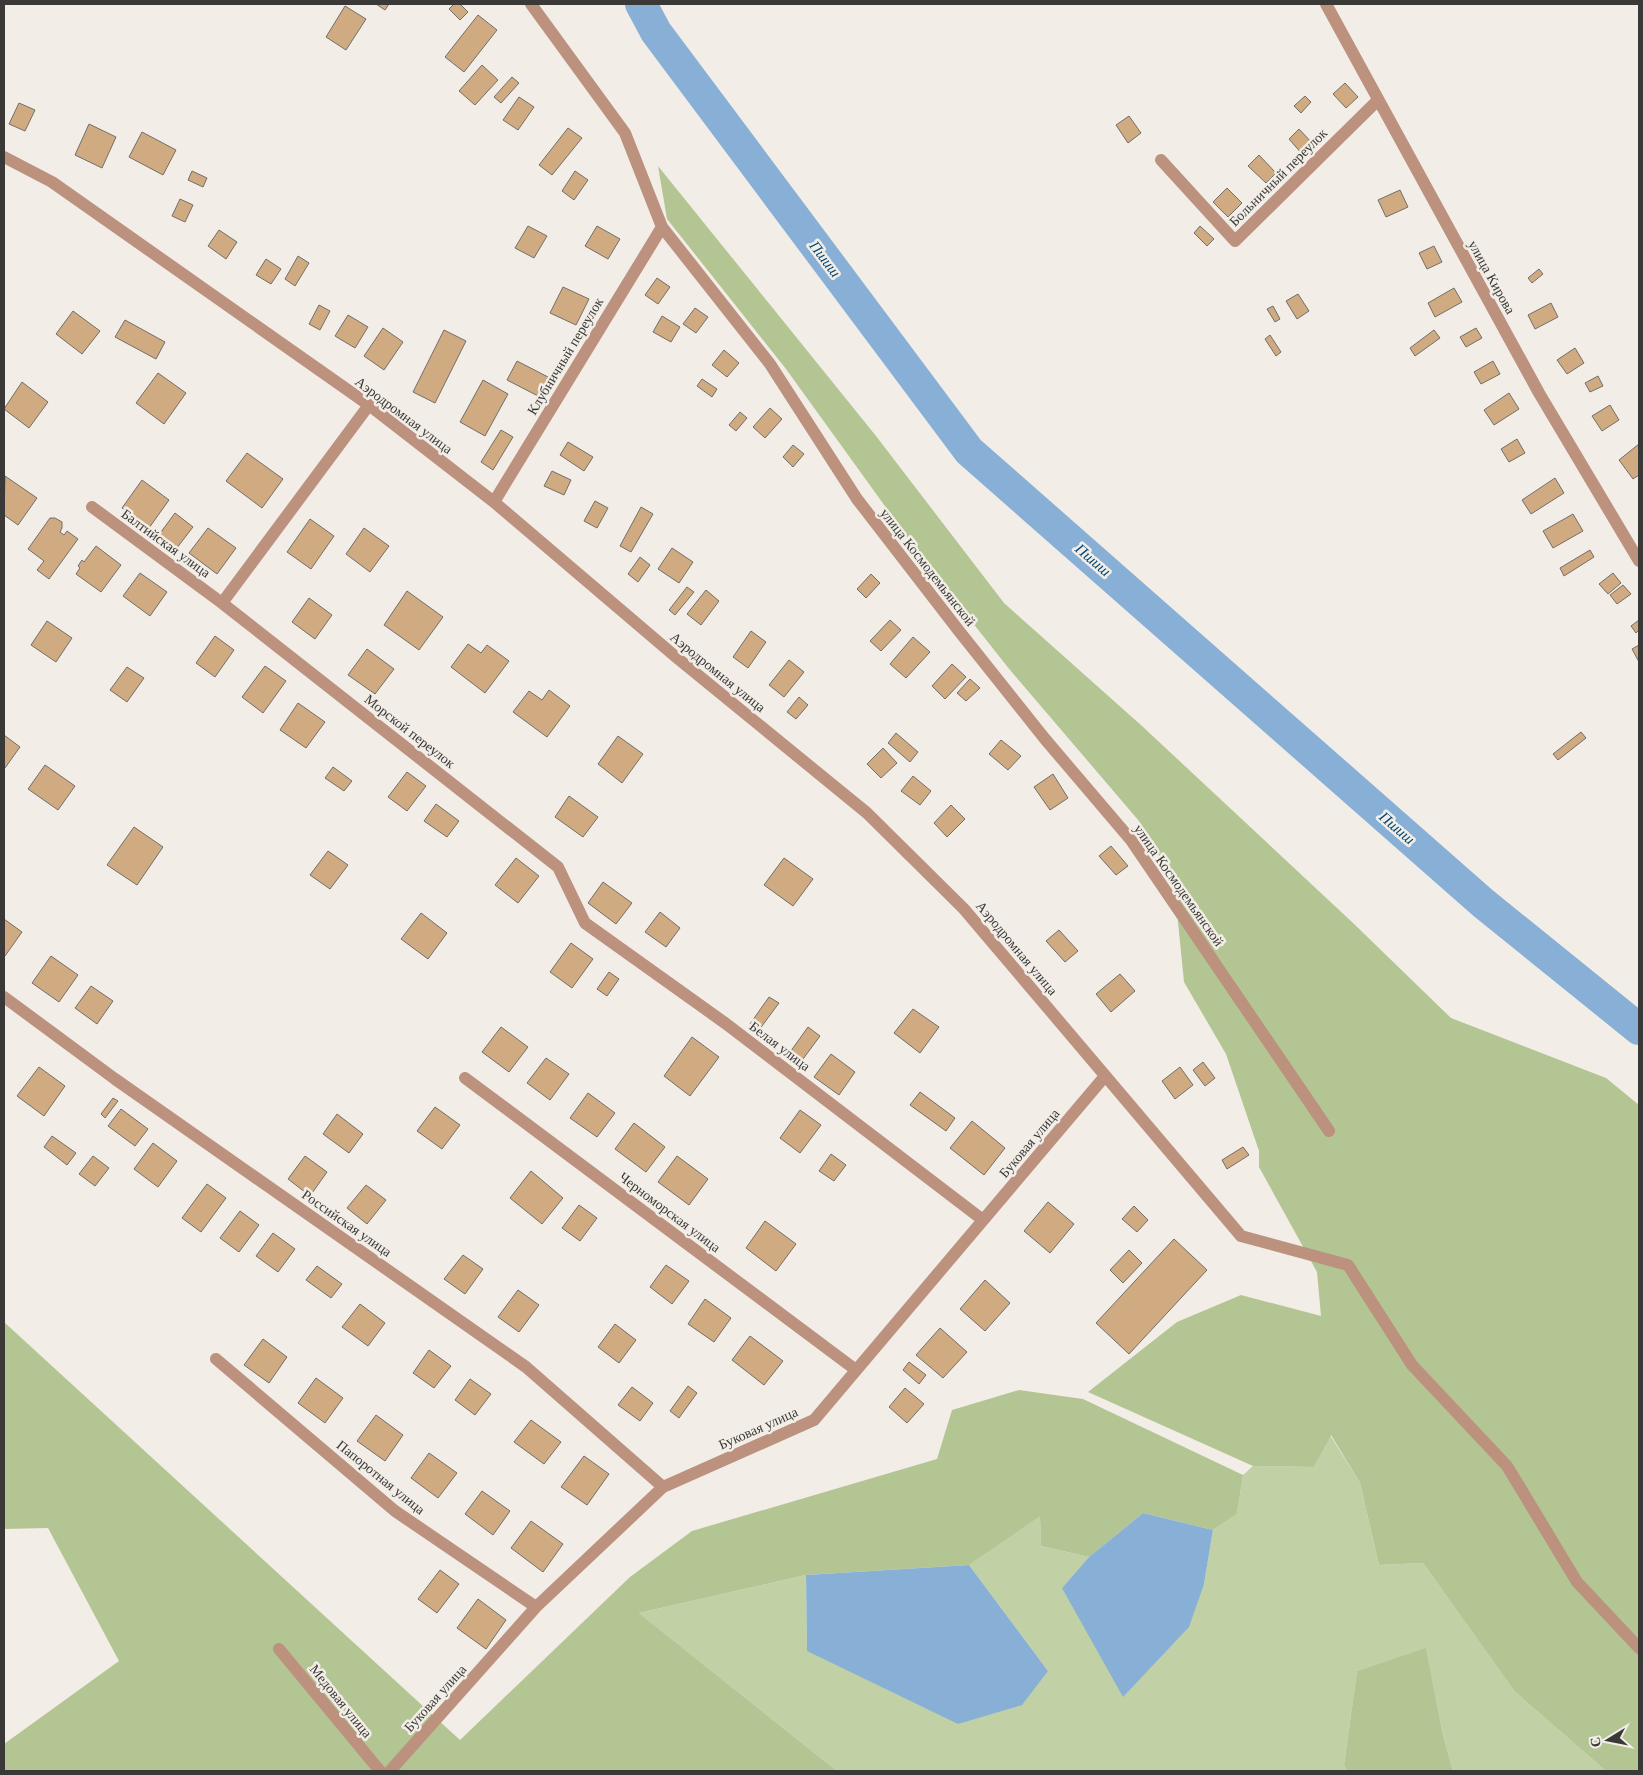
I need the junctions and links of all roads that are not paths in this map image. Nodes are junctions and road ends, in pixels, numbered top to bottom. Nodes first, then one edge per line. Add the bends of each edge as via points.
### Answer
1 (532, 4) edge
2 (1326, 4) edge
3 (1378, 100) junction
4 (4, 157) edge
5 (1162, 160) dead end
6 (662, 227) junction
7 (369, 405) junction
8 (494, 502) junction
9 (92, 507) dead end
10 (1639, 561) edge
11 (222, 603) junction
12 (570, 890) joint
13 (4, 997) edge
14 (1105, 1076) junction
15 (465, 1078) dead end
16 (1329, 1131) dead end
17 (983, 1220) junction
18 (216, 1359) dead end
19 (856, 1370) junction
20 (663, 1487) junction
21 (536, 1607) junction
22 (1639, 1648) edge
23 (279, 1649) dead end
24 (380, 1771) edge
25 (390, 1771) edge

1 - 6 street, улица Космодемьянской via 625,133
2 - 3 street, улица Кирова
3 - 5 street, Больничный переулок via 1234,241
3 - 10 street, улица Кирова via 1539,393
4 - 7 street, Аэродромная улица via 52,182
6 - 8 street, Клубничный переулок
6 - 16 street, улица Космодемьянской via 770,364 857,499 1039,732 1131,840
7 - 8 street, Аэродромная улица
7 - 11 street
8 - 14 street, Аэродромная улица via 676,658 867,813 964,909
9 - 11 street, Балтийская улица
11 - 12 street, Морской переулок via 558,867
12 - 17 street, Белая улица via 586,924 725,1023
13 - 20 street, Российская улица via 526,1366
14 - 17 street, Буковая улица
14 - 22 street, Аэродромная улица via 1241,1236 1348,1265 1412,1366 1508,1466 1577,1582
15 - 19 street, Черноморская улица
17 - 19 street, Буковая улица
18 - 21 street, Папоротная улица via 395,1511
19 - 20 street, Буковая улица via 814,1420
20 - 21 street, Буковая улица
21 - 25 street, Буковая улица
23 - 24 street, Медовая улица

